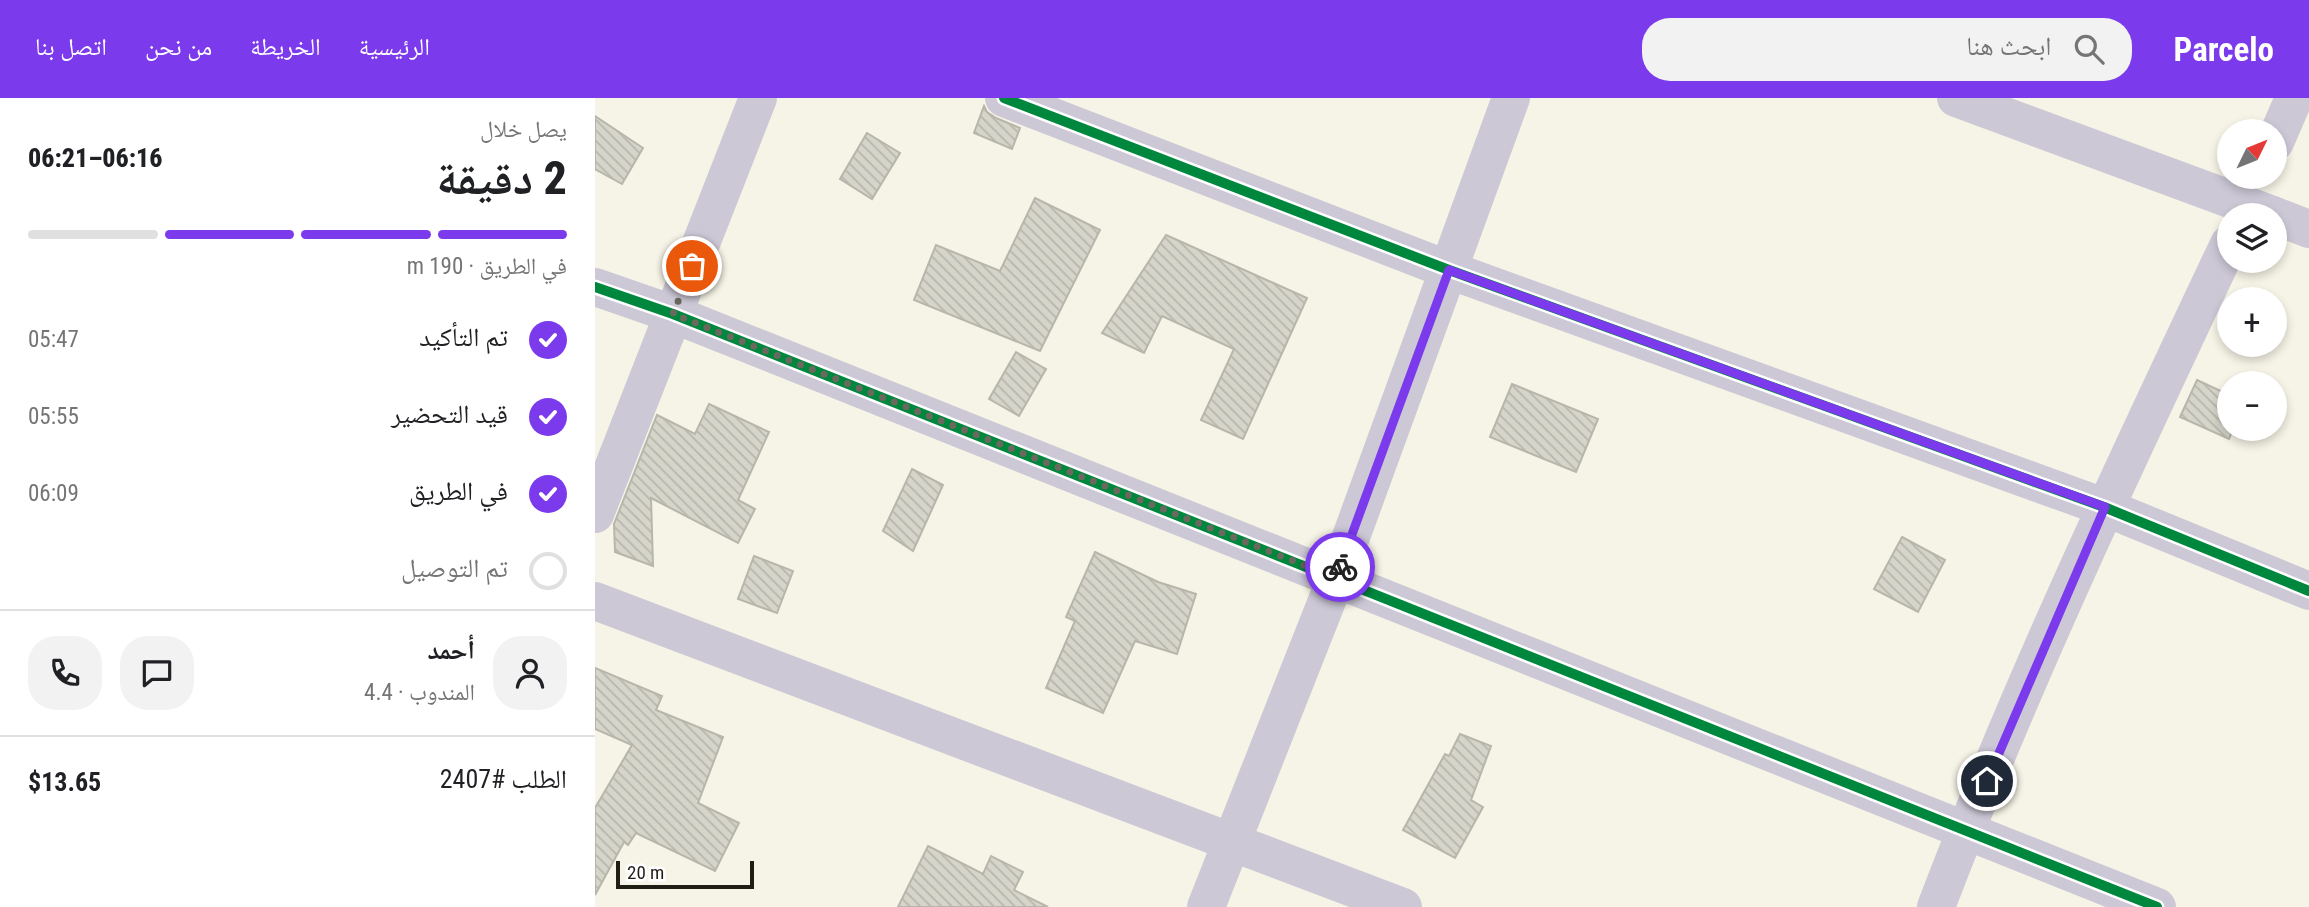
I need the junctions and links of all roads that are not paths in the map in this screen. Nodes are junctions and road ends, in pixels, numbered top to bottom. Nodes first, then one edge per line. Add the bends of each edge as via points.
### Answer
1 (758, 98) edge
2 (1004, 98) edge
3 (1511, 98) edge
4 (1956, 98) edge
5 (2294, 98) edge
6 (1081, 112) edge
7 (2285, 119) edge
8 (2252, 203) edge
9 (2287, 219) edge
10 (2309, 229) edge
11 (2217, 269) edge
12 (1449, 270) junction
13 (595, 287) edge
14 (673, 314) junction
15 (2105, 507) junction
16 (595, 514) edge
17 (1336, 578) junction
18 (2309, 591) edge
19 (595, 601) edge
20 (1965, 831) junction
21 (1231, 842) junction
22 (1206, 907) edge
23 (1403, 907) edge
24 (1936, 907) edge
25 (2157, 907) edge

1 - 14 street
2 - 6 street
3 - 12 street
4 - 8 street
5 - 7 street
6 - 12 street
9 - 10 street
11 - 15 street
12 - 15 street
12 - 17 street
13 - 14 street
14 - 16 street
14 - 17 street
15 - 18 street
15 - 20 street
17 - 20 street
17 - 21 street
19 - 21 street
20 - 24 street
20 - 25 street
21 - 22 street
21 - 23 street

